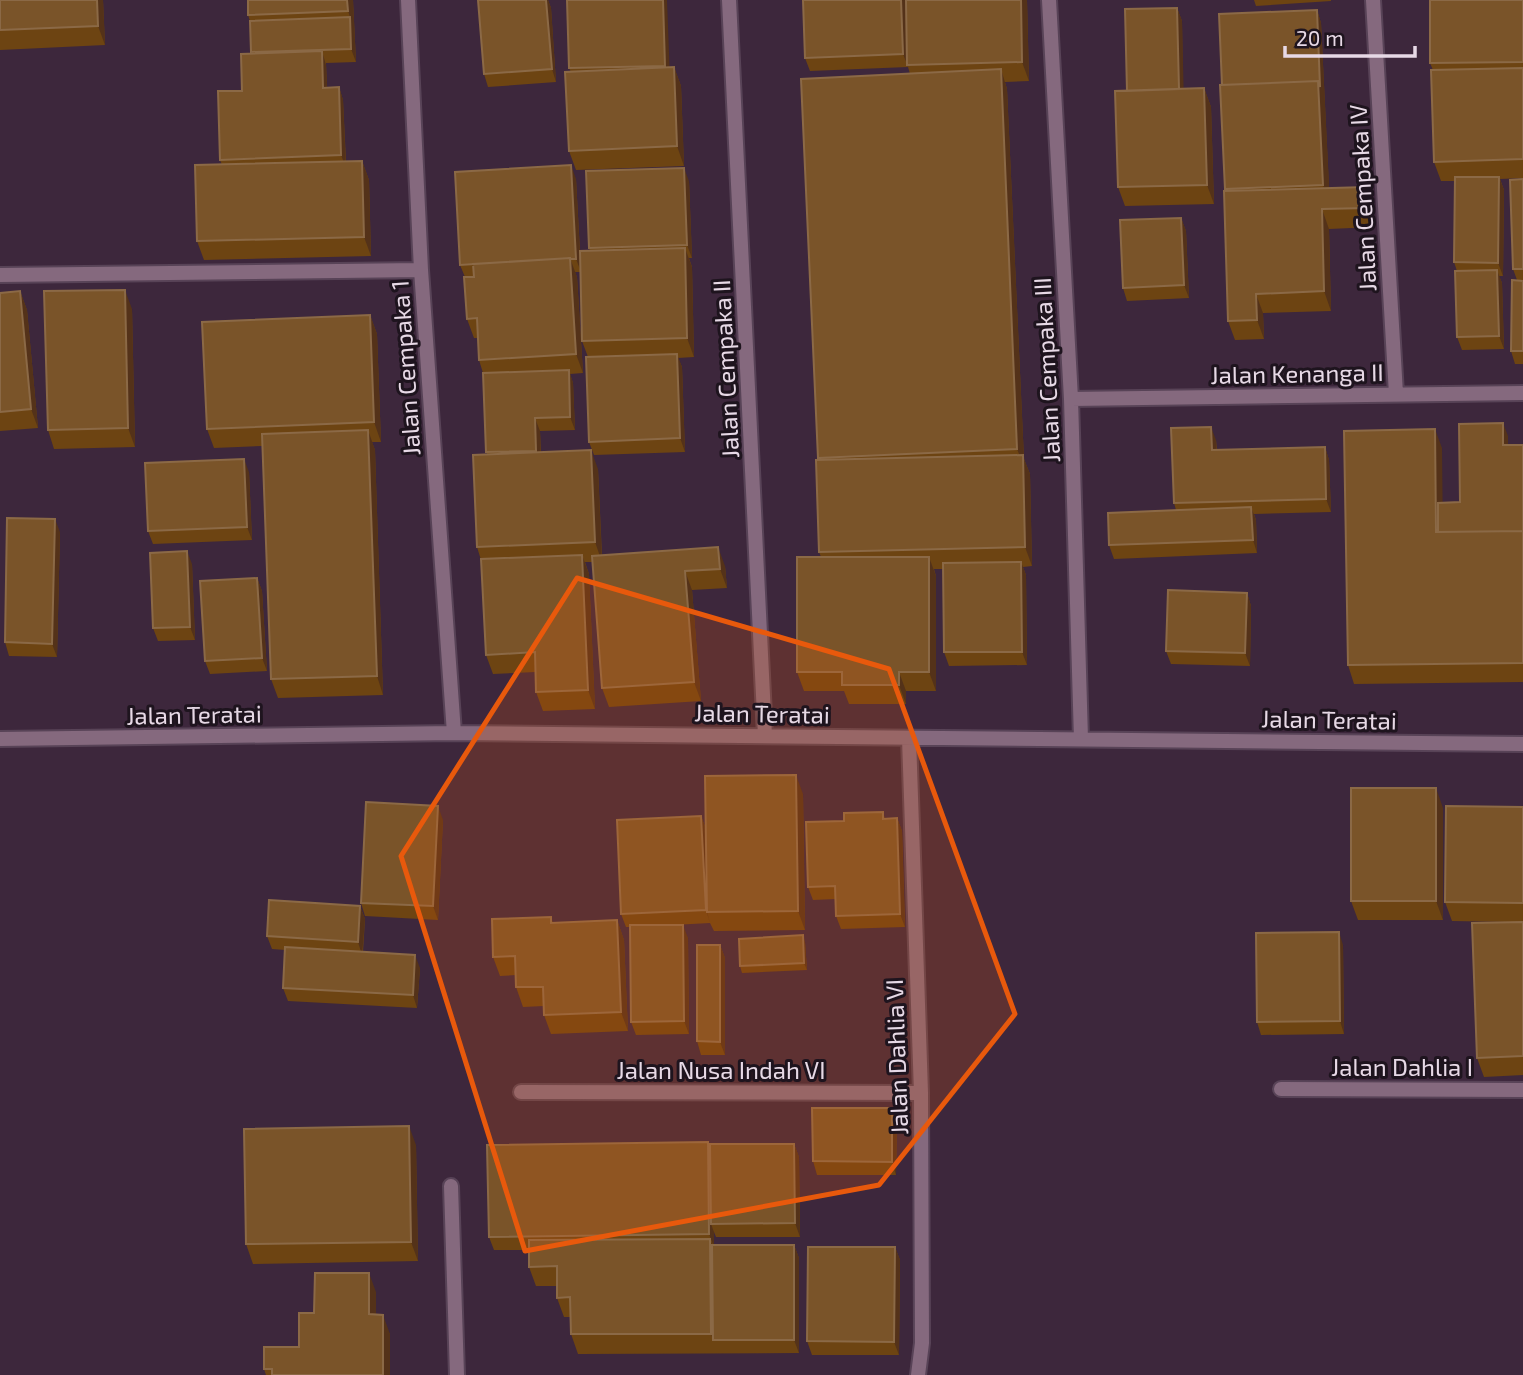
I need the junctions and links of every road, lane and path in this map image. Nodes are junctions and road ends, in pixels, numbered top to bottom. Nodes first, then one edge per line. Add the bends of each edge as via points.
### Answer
1 (408, 0) edge
2 (729, 0) edge
3 (1049, 0) edge
4 (1373, 0) edge
5 (421, 270) junction
6 (0, 275) edge
7 (1523, 393) edge
8 (1396, 394) junction
9 (1071, 399) junction
10 (454, 733) junction
11 (765, 736) junction
12 (909, 738) junction
13 (0, 739) edge
14 (1081, 739) junction
15 (1523, 744) edge
16 (1281, 1088) dead end
17 (1523, 1090) edge
18 (521, 1091) dead end
19 (921, 1093) junction
20 (451, 1186) dead end
21 (457, 1375) edge
22 (918, 1375) edge

1 - 5 street, Jalan Cempaka 1
2 - 11 street, Jalan Cempaka II
3 - 9 street, Jalan Cempaka III
4 - 8 street, Jalan Cempaka IV
5 - 6 street
5 - 10 street, Jalan Cempaka 1
7 - 8 street, Jalan Kenanga II
8 - 9 street, Jalan Kenanga II
9 - 14 street, Jalan Cempaka III
10 - 11 street, Jalan Teratai
10 - 13 street, Jalan Teratai
11 - 12 street, Jalan Teratai
12 - 14 street, Jalan Teratai
12 - 19 street, Jalan Dahlia VI
14 - 15 street, Jalan Teratai
16 - 17 street, Jalan Dahlia I
18 - 19 street, Jalan Nusa Indah VI
19 - 22 street, Jalan Dahlia VI via 922,1343
20 - 21 street

